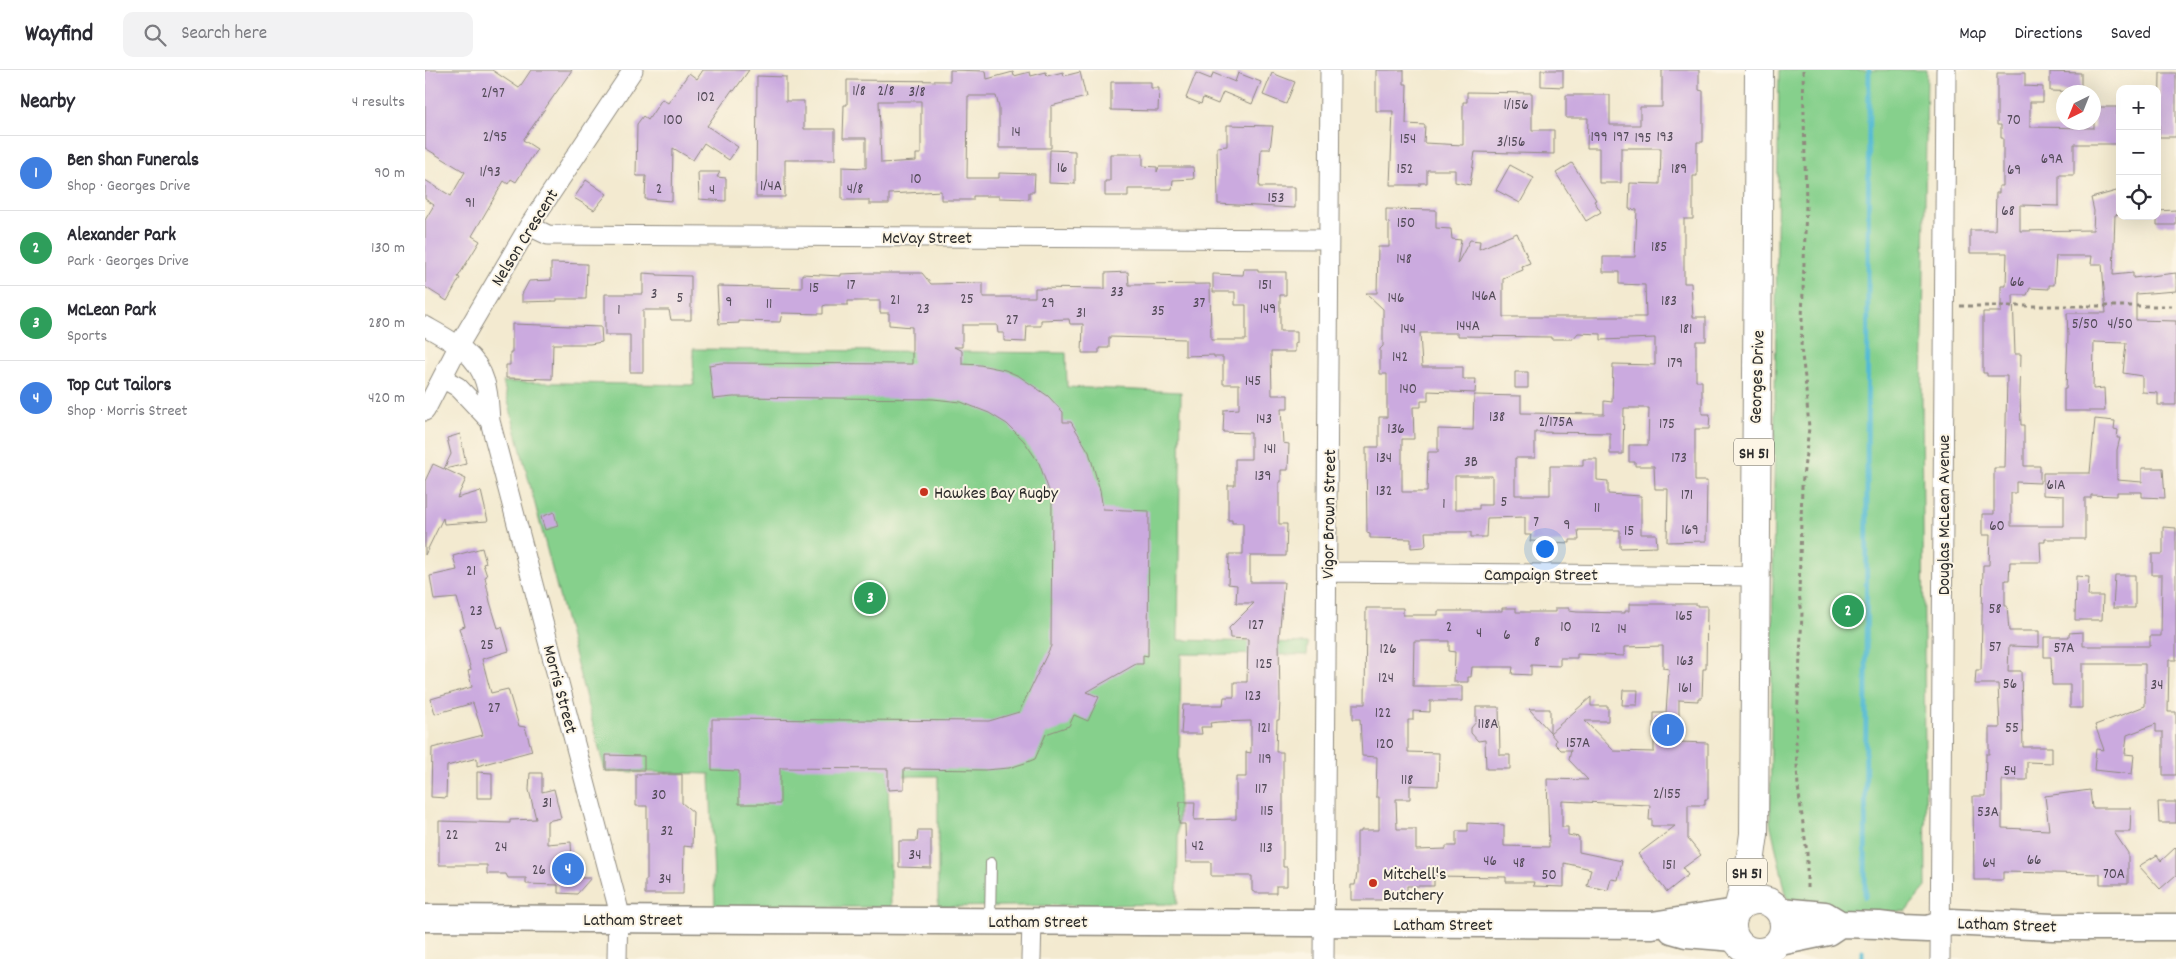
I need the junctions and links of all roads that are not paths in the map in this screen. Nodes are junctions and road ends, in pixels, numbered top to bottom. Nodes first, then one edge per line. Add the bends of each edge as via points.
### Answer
1 (633, 70) edge
2 (1330, 70) edge
3 (1759, 70) edge
4 (1946, 70) edge
5 (529, 226) junction
6 (1328, 239) junction
7 (425, 326) edge
8 (459, 345) junction
9 (443, 378) junction
10 (425, 410) edge
11 (490, 421) junction
12 (1327, 572) junction
13 (1755, 576) junction
14 (1753, 834) junction
15 (991, 863) dead end
16 (1787, 910) junction
17 (425, 918) edge
18 (617, 919) junction
19 (990, 921) junction
20 (1032, 921) junction
21 (1325, 923) junction
22 (1840, 924) junction
23 (1939, 926) junction
24 (2176, 927) edge
25 (1739, 933) edge
26 (1773, 950) edge
27 (617, 959) edge
28 (1031, 959) edge
29 (1324, 959) edge
30 (1940, 959) edge

1 - 5 street, Nelson Crescent
2 - 6 street, Vigor Brown Street
3 - 13 main road, Georges Drive / SH 51
4 - 23 street, Douglas McLean Avenue
5 - 6 street, McVay Street via 547,235
5 - 8 street, Nelson Crescent
6 - 12 street, Vigor Brown Street
7 - 8 street, Morris Street
8 - 9 street, Nelson Crescent
8 - 11 street, Morris Street via 478,365 486,384
9 - 10 street, Nelson Crescent
9 - 11 street, Morris Street via 458,387
11 - 18 street, Morris Street via 618,907
12 - 13 street, Campaign Street
12 - 21 street, Vigor Brown Street
13 - 14 main road, Georges Drive / SH 51
14 - 16 main road, Georges Drive / SH 51
14 - 25 main road, Georges Drive / SH 51
15 - 19 lane
16 - 22 main road, Latham Street via 1825,916
16 - 25 main road, SH 51 via 1761,900 1752,901
16 - 26 main road, SH 51 via 1785,927
17 - 18 main road, Latham Street
18 - 19 main road, Latham Street
18 - 27 street, Morris Street
19 - 20 main road, Latham Street
20 - 21 main road, Latham Street
20 - 28 street
21 - 25 main road, Latham Street via 1652,925 1685,934
21 - 29 street, Vigor Brown Street
22 - 23 main road, Latham Street
22 - 26 main road, Latham Street via 1828,932
23 - 24 main road, Latham Street via 1950,922
23 - 30 street, Douglas McLean Avenue
25 - 26 main road via 1756,953

